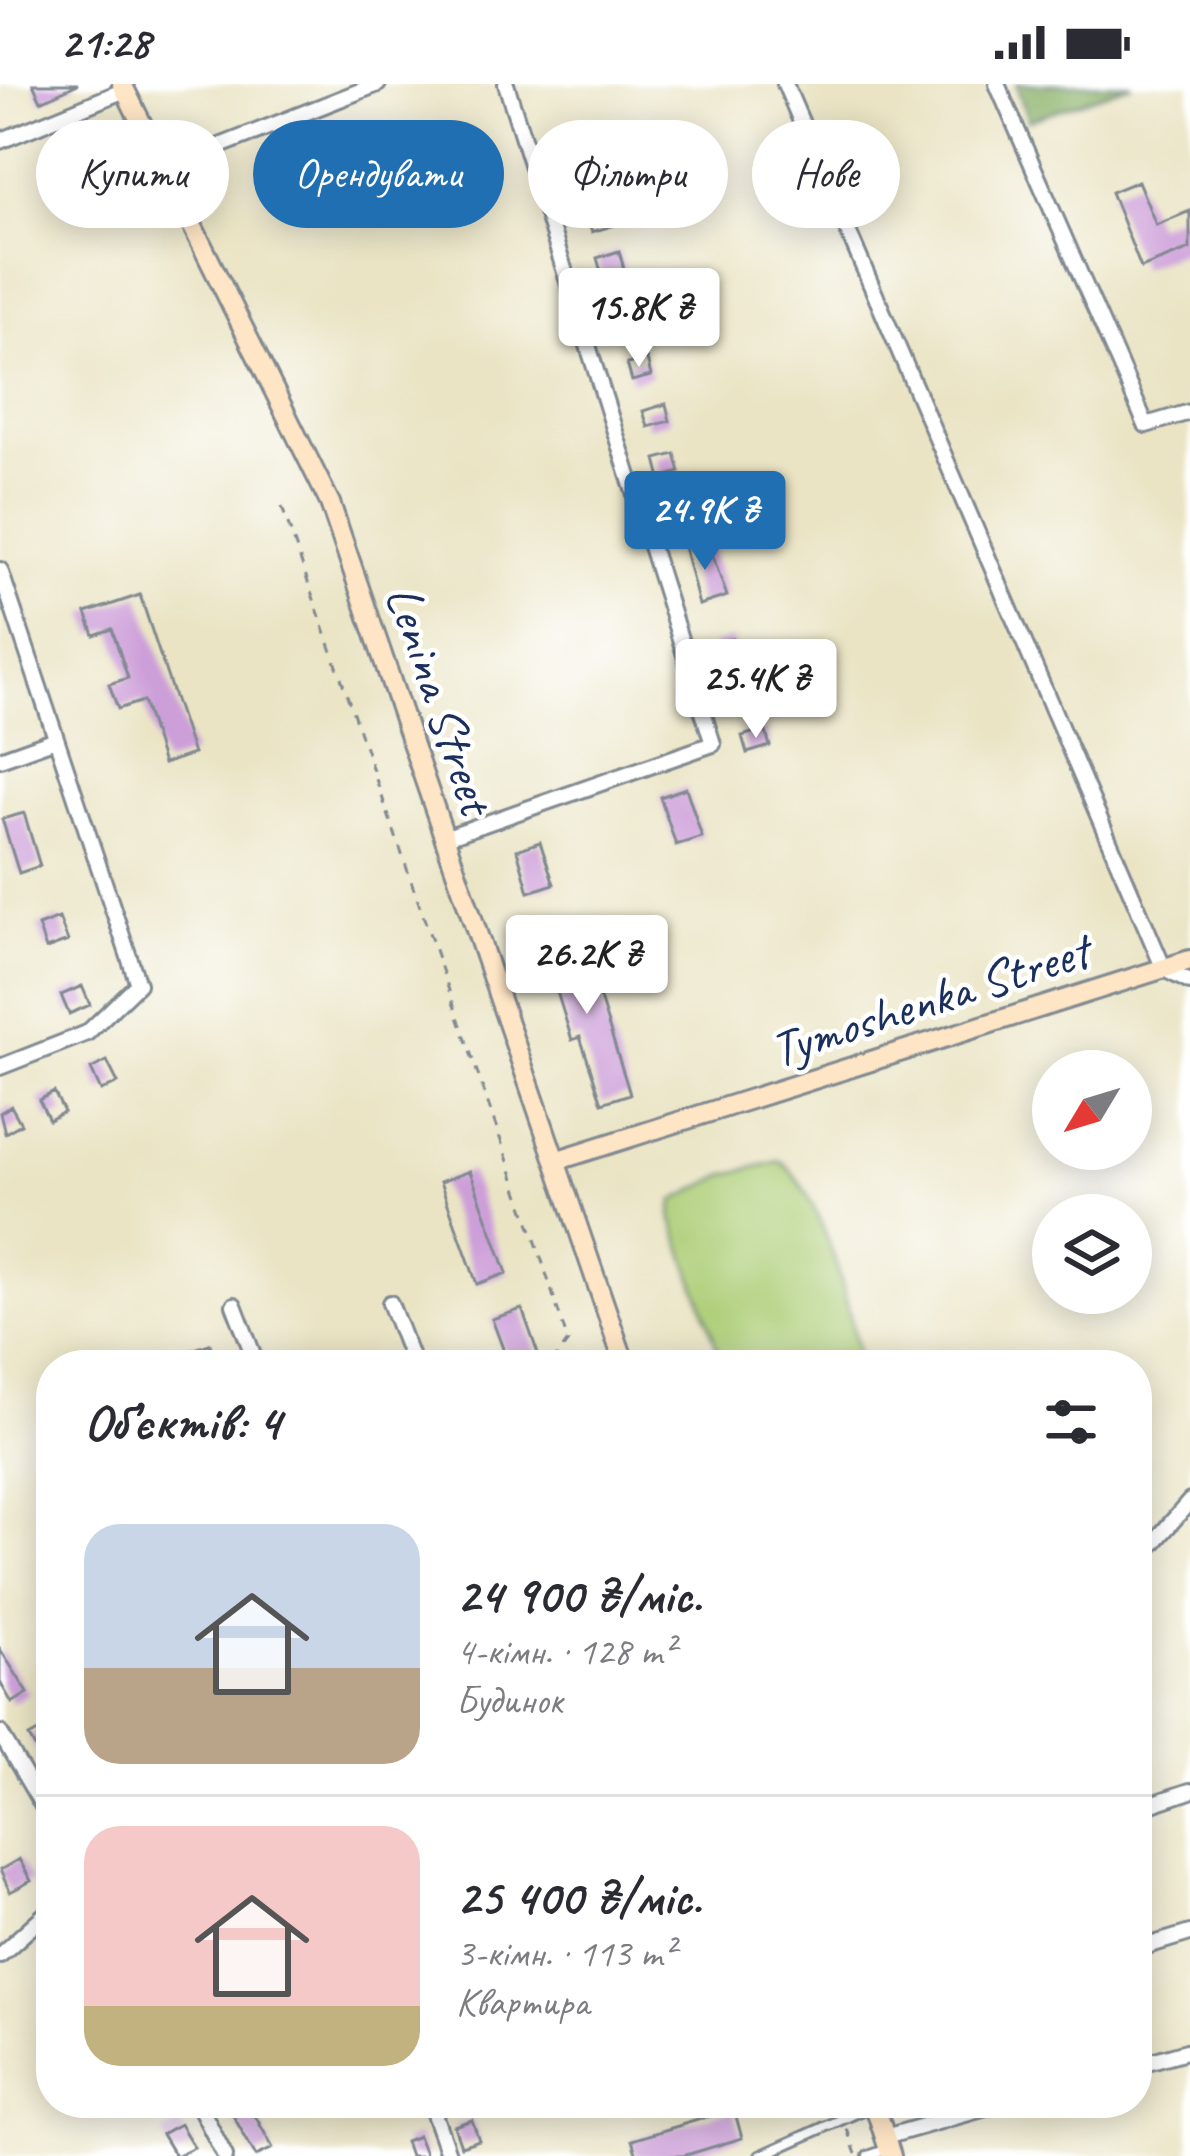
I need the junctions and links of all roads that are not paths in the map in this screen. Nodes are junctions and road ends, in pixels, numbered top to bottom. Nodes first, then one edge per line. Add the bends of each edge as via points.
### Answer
1 (378, 84) edge
2 (506, 84) edge
3 (785, 84) edge
4 (998, 84) edge
5 (124, 87) edge
6 (139, 120) edge
7 (0, 141) edge
8 (229, 142) edge
9 (191, 228) edge
10 (1190, 412) edge
11 (0, 570) edge
12 (5, 601) edge
13 (56, 740) junction
14 (0, 759) edge
15 (444, 838) junction
16 (1190, 959) edge
17 (1164, 969) junction
18 (1190, 982) edge
19 (0, 1067) edge
20 (555, 1161) junction
21 (390, 1303) dead end
22 (234, 1305) dead end
23 (250, 1350) edge
24 (407, 1350) edge
25 (620, 1350) edge
26 (1190, 1501) edge
27 (1152, 1545) edge
28 (0, 1732) edge
29 (1190, 1791) edge
30 (36, 1794) edge
31 (1152, 1804) edge
32 (36, 1923) edge
33 (1190, 1933) edge
34 (1152, 1944) edge
35 (0, 1955) edge
36 (1190, 2050) edge
37 (1152, 2061) edge
38 (206, 2118) edge
39 (435, 2118) edge
40 (844, 2118) edge
41 (879, 2118) edge
42 (964, 2118) edge
43 (888, 2147) edge
44 (225, 2156) edge
45 (449, 2156) edge
46 (760, 2156) edge
47 (868, 2156) edge

1 - 8 street
2 - 15 street via 712,744
3 - 17 street
4 - 10 street via 1146,425
5 - 6 street, Lenina Street
5 - 7 street
9 - 15 street, Lenina Street via 330,503
11 - 12 street
12 - 13 street
13 - 14 street
13 - 19 street via 138,984 87,1033
15 - 20 street, Lenina Street
16 - 17 street, Tymoshenka Street
17 - 18 street
17 - 20 street, Tymoshenka Street
20 - 25 street, Lenina Street
21 - 24 street
22 - 23 street
26 - 27 street
28 - 30 street
29 - 31 street
32 - 35 street
33 - 34 street
36 - 37 street
38 - 44 street
39 - 45 street
40 - 46 lane
41 - 43 street
42 - 43 street
43 - 47 lane

